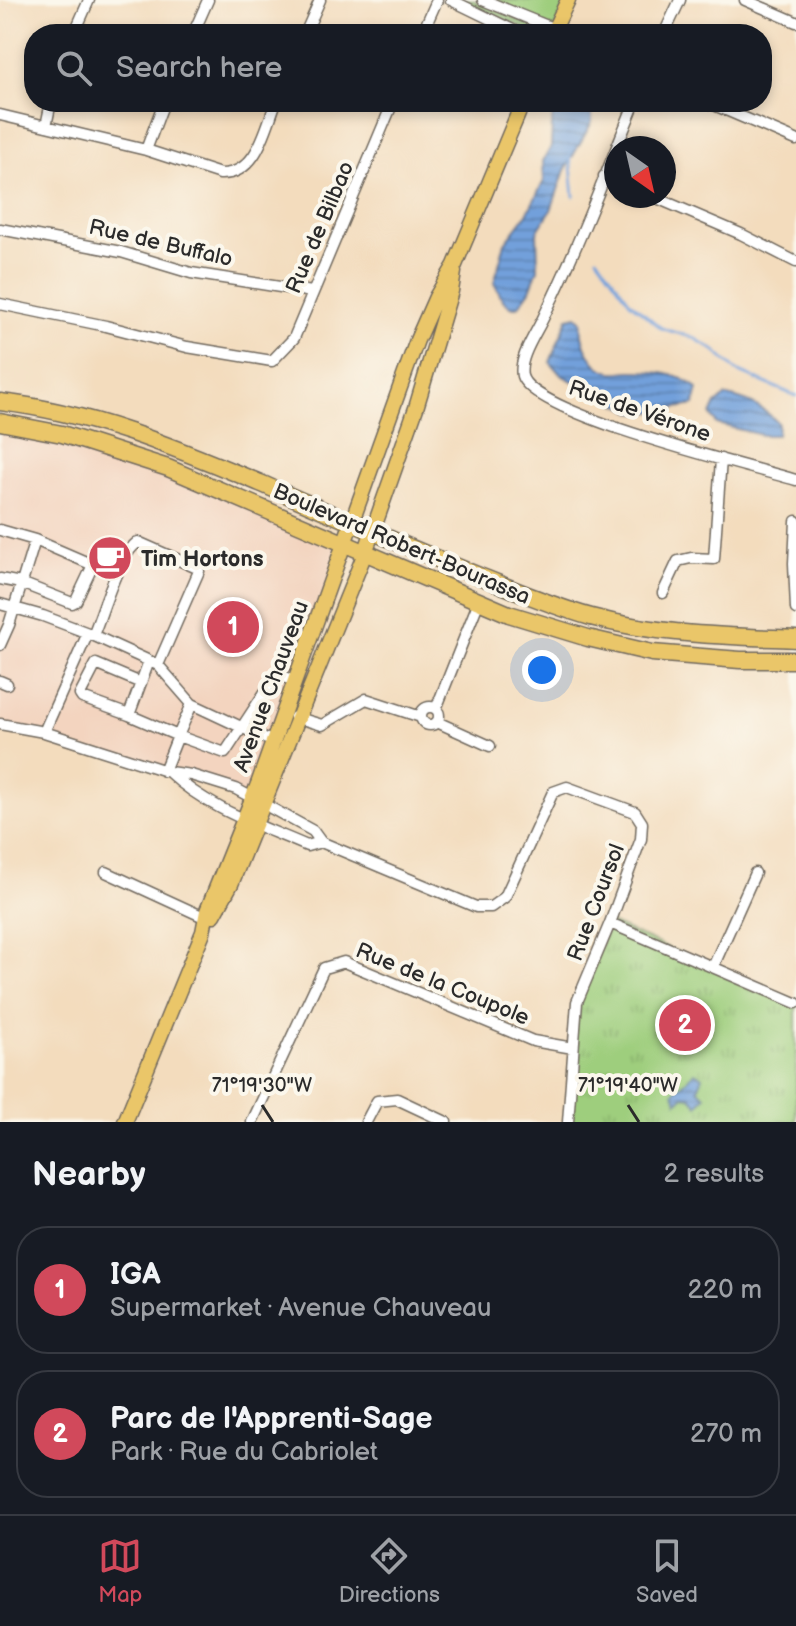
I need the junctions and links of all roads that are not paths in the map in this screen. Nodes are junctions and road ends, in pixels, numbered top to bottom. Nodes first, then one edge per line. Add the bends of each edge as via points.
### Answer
1 (89, 0) edge
2 (208, 0) edge
3 (320, 0) edge
4 (451, 0) edge
5 (483, 0) edge
6 (568, 0) edge
7 (680, 0) edge
8 (745, 0) edge
9 (437, 1) edge
10 (796, 22) edge
11 (78, 24) edge
12 (197, 24) edge
13 (309, 24) edge
14 (427, 24) edge
15 (500, 24) edge
16 (539, 24) edge
17 (560, 24) edge
18 (669, 24) edge
19 (49, 112) edge
20 (160, 112) edge
21 (272, 112) edge
22 (389, 112) edge
23 (519, 112) edge
24 (631, 112) edge
25 (730, 112) edge
26 (0, 115) edge
27 (46, 126) junction
28 (621, 136) edge
29 (796, 140) edge
30 (146, 150) junction
31 (604, 176) edge
32 (676, 206) edge
33 (0, 229) edge
34 (796, 262) edge
35 (455, 265) junction
36 (312, 292) junction
37 (0, 304) edge
38 (0, 402) edge
39 (0, 422) edge
40 (721, 459) junction
41 (796, 480) edge
42 (796, 521) edge
43 (353, 522) junction
44 (0, 530) edge
45 (372, 532) junction
46 (35, 540) junction
47 (345, 544) junction
48 (365, 553) junction
49 (93, 565) junction
50 (117, 575) junction
51 (0, 579) edge
52 (21, 583) junction
53 (663, 593) dead end
54 (479, 601) junction
55 (0, 604) edge
56 (14, 607) junction
57 (796, 609) edge
58 (5, 624) edge
59 (90, 634) junction
60 (796, 639) edge
61 (0, 645) edge
62 (796, 660) edge
63 (154, 663) junction
64 (296, 680) junction
65 (141, 683) junction
66 (192, 704) junction
67 (436, 709) junction
68 (129, 715) junction
69 (291, 716) junction
70 (421, 717) junction
71 (437, 722) junction
72 (0, 724) edge
73 (241, 727) junction
74 (44, 732) junction
75 (178, 736) junction
76 (273, 742) junction
77 (490, 746) dead end
78 (166, 772) junction
79 (259, 801) junction
80 (250, 822) junction
81 (321, 842) junction
82 (106, 872) dead end
83 (755, 873) dead end
84 (610, 923) junction
85 (204, 925) junction
86 (713, 967) junction
87 (796, 1003) edge
88 (573, 1048) junction
89 (125, 1122) edge
90 (252, 1122) edge
91 (366, 1122) edge
92 (446, 1122) edge
93 (568, 1122) edge

1 - 11 street
2 - 12 street
3 - 13 street
4 - 15 street
5 - 16 street
6 - 17 main road
7 - 18 street
8 - 10 street
9 - 14 street
19 - 27 street
20 - 30 street
21 - 30 street via 252,160 238,172 220,174
22 - 36 street, Rue de Bilbao
23 - 35 main road, Avenue Chauveau
24 - 28 street, Rue de Vérone
25 - 29 street
26 - 27 street
27 - 30 street
31 - 40 street, Rue de Vérone via 521,365 523,378 532,390 606,424
32 - 34 street
33 - 36 street, Rue de Buffalo via 121,252 191,273
35 - 43 main road, Avenue Chauveau via 417,340
35 - 45 main road, Avenue Chauveau via 416,408
36 - 37 street, Rue de Bilbao via 294,338 272,361
38 - 43 highway, Boulevard Robert-Bourassa via 117,427
39 - 47 highway, Boulevard Robert-Bourassa via 62,434 168,468
40 - 41 street, Rue de Vérone
40 - 53 street via 714,559 678,561
42 - 57 street
43 - 45 highway, Boulevard Robert-Bourassa
43 - 47 main road, Avenue Chauveau
44 - 46 street
45 - 48 main road, Avenue Chauveau
45 - 60 highway, Boulevard Robert-Bourassa via 593,617 652,629
46 - 49 street
46 - 52 street
47 - 48 highway, Boulevard Robert-Bourassa
47 - 64 main road, Avenue Chauveau
48 - 54 highway, Boulevard Robert-Bourassa
48 - 69 main road, Avenue Chauveau
49 - 50 street
49 - 52 street via 72,603
50 - 59 street
50 - 63 street via 138,542 199,571
51 - 52 street
52 - 56 street
54 - 62 highway, Boulevard Robert-Bourassa via 588,638 652,653
54 - 67 street
55 - 56 street
56 - 58 street
56 - 59 street
58 - 61 street
59 - 63 street
59 - 74 street
63 - 65 street
63 - 66 street
64 - 69 main road, Avenue Chauveau
64 - 73 street via 277,679
65 - 68 street
65 - 68 street via 96,664 80,695
66 - 73 street
66 - 75 street
67 - 70 street via 428,707
67 - 71 street
68 - 75 street
69 - 70 street via 322,725 366,699
69 - 76 main road, Avenue Chauveau
69 - 79 main road
70 - 71 street via 426,724
71 - 77 street
72 - 74 street, Rue Coursol
73 - 75 street via 225,753
73 - 76 street
74 - 78 street, Rue Coursol
75 - 78 street
76 - 79 main road, Avenue Chauveau
78 - 79 street, Rue Coursol via 236,789
78 - 80 street, Rue Coursol
79 - 80 main road
79 - 81 street, Rue Coursol via 313,831
80 - 81 street, Rue Coursol via 307,846
80 - 85 main road via 231,884
81 - 84 street, Rue Coursol via 476,907 491,907 505,897 553,792 567,787 583,791 635,812 642,823
82 - 85 street
83 - 86 street
84 - 86 street
84 - 88 street, Rue Coursol via 577,1002
85 - 89 main road
86 - 87 street
88 - 90 street, Rue de la Coupole via 533,1041 344,962 324,968
88 - 93 street, Rue Coursol
91 - 92 street via 377,1101 397,1099

